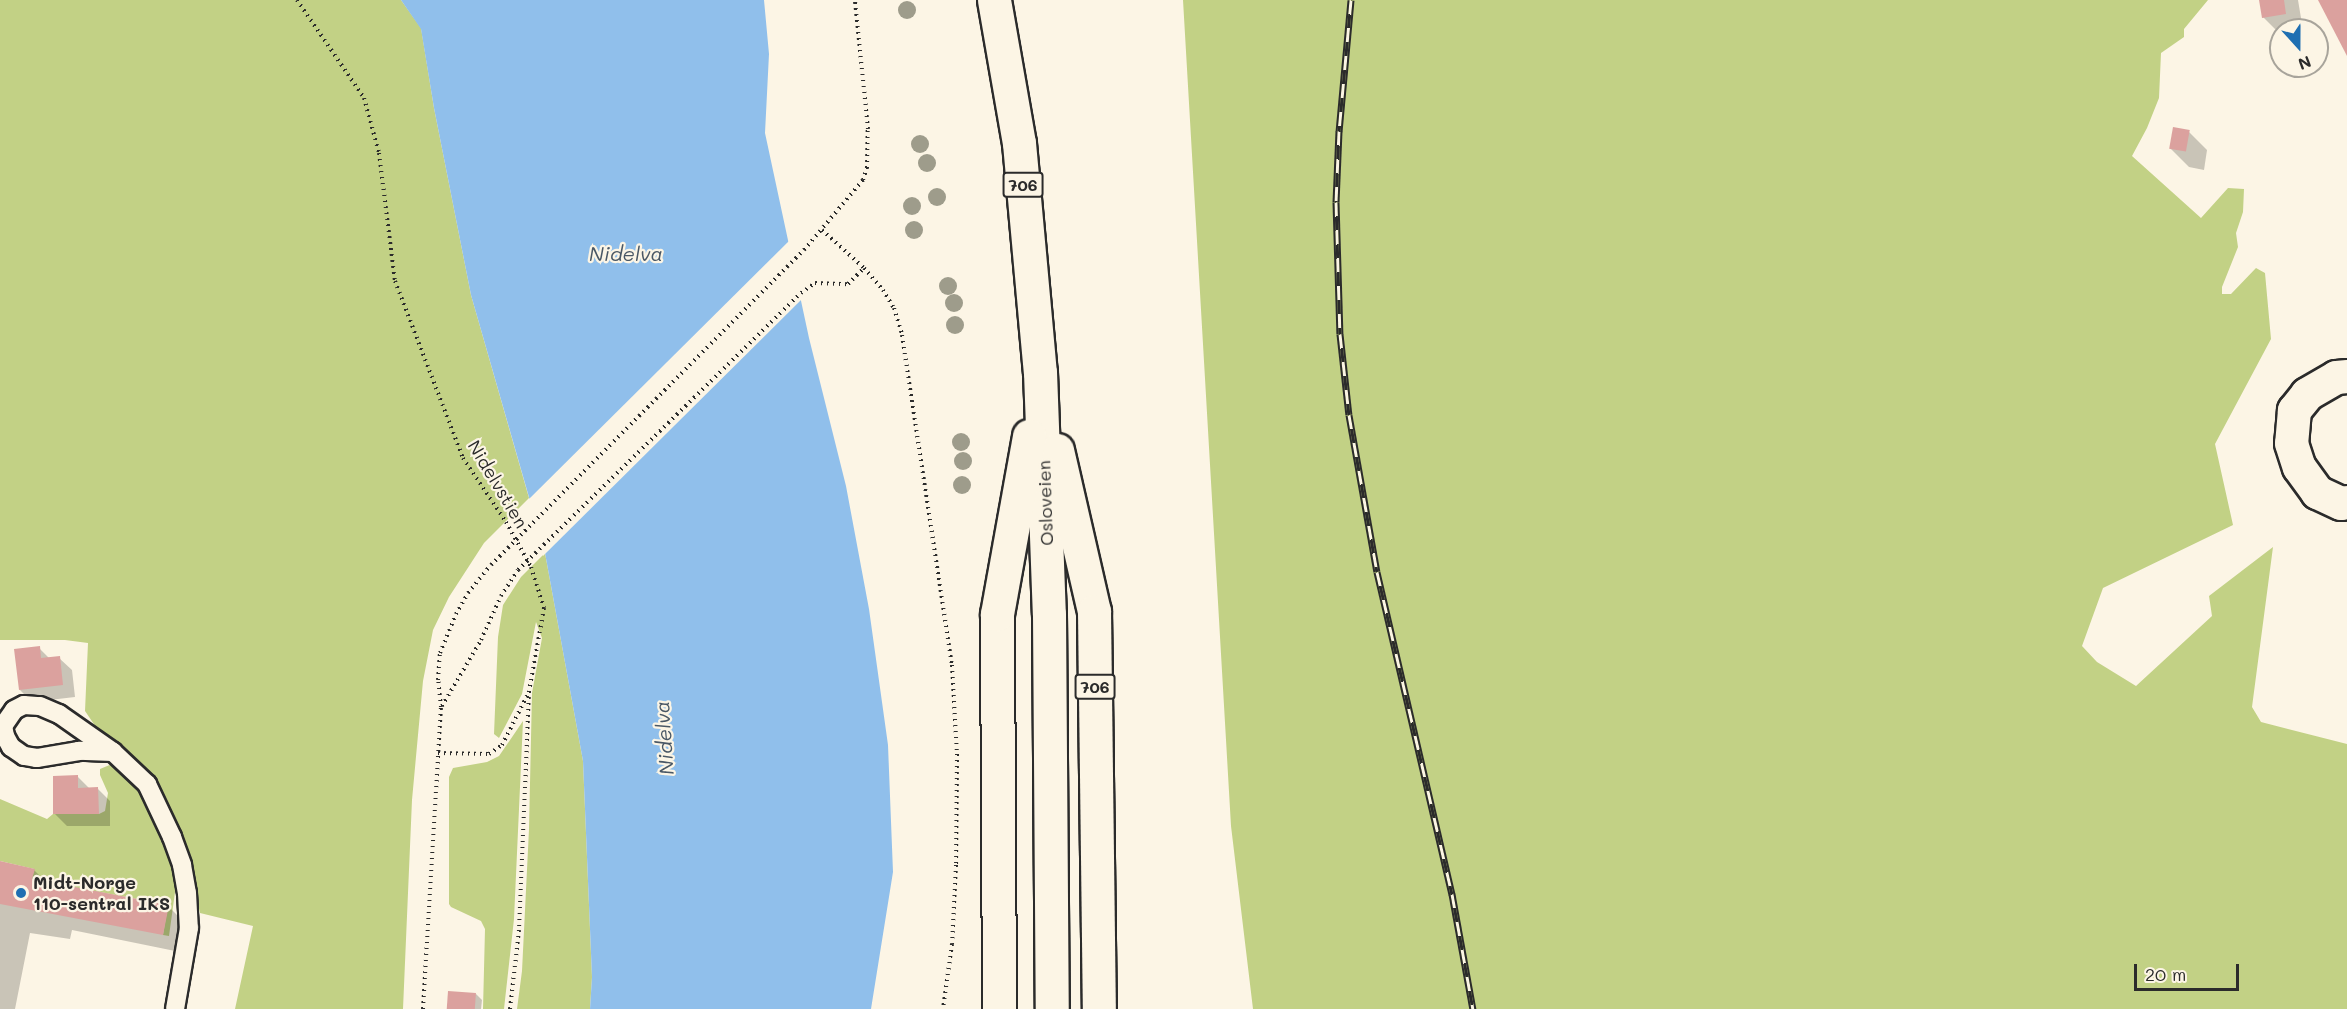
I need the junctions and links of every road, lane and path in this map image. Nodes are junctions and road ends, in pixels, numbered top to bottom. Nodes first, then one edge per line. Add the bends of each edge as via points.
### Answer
1 (297, 0) edge
2 (855, 0) edge
3 (994, 0) edge
4 (822, 230) junction
5 (864, 268) junction
6 (1040, 372) junction
7 (2347, 376) edge
8 (2347, 502) edge
9 (529, 691) junction
10 (441, 707) junction
11 (112, 752) junction
12 (438, 753) junction
13 (175, 1009) edge
14 (423, 1009) edge
15 (510, 1009) edge
16 (943, 1009) edge
17 (999, 1009) edge
18 (1052, 1009) edge
19 (1099, 1009) edge

1 - 9 path, Nidelvstien via 364,99 379,153 395,281 463,458 503,518 535,577 544,608
2 - 4 path via 869,155 863,180
3 - 6 main road, Osloveien / 706 via 1019,143
4 - 5 path
4 - 10 path, bridge via 491,565 462,603 440,653
5 - 10 path, bridge via 848,284 815,283 793,301 518,570
5 - 16 path via 894,308 902,335 952,665 957,754 956,865 952,944
6 - 17 main road via 998,614
6 - 18 main road, Osloveien / 706 via 1049,614
6 - 19 main road, 706 via 1094,611
7 - 8 main road via 2336,377 2307,394 2294,410 2292,443 2299,467 2317,492
9 - 12 path via 502,745 489,754
9 - 15 path, Nidelvstien via 519,930
10 - 12 path
11 - 11 lane via 24,756 11,747 3,726 14,710 24,705 40,706 59,714
11 - 13 lane via 147,784 163,813 182,865 189,928
12 - 14 path

